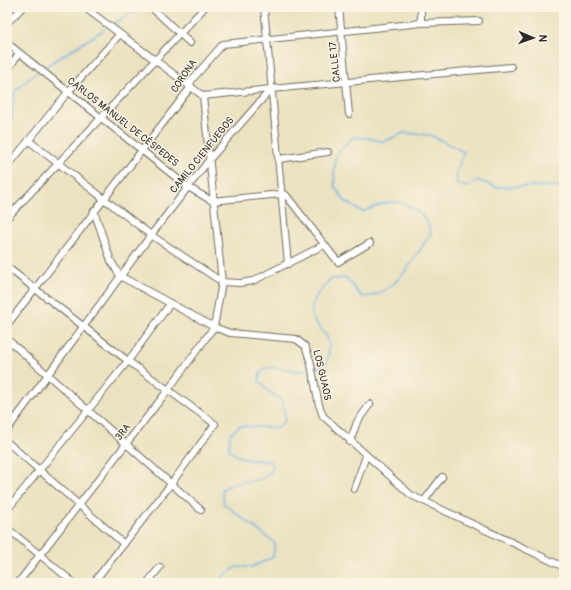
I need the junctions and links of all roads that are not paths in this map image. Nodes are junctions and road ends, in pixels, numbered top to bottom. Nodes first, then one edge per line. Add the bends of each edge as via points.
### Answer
1 (23, 7) edge
2 (84, 7) edge
3 (151, 7) edge
4 (204, 7) edge
5 (264, 7) edge
6 (339, 7) edge
7 (422, 7) edge
8 (480, 21) dead end
9 (7, 23) edge
10 (421, 23) junction
11 (342, 31) junction
12 (180, 33) junction
13 (119, 35) junction
14 (266, 40) junction
15 (7, 43) edge
16 (190, 43) dead end
17 (19, 53) junction
18 (154, 60) junction
19 (511, 67) dead end
20 (7, 71) edge
21 (347, 81) junction
22 (190, 88) junction
23 (271, 89) junction
24 (68, 92) junction
25 (203, 96) junction
26 (349, 114) dead end
27 (102, 119) junction
28 (29, 141) junction
29 (142, 150) junction
30 (328, 152) dead end
31 (278, 159) junction
32 (209, 160) junction
33 (58, 164) junction
34 (7, 168) edge
35 (188, 187) junction
36 (281, 194) junction
37 (103, 199) junction
38 (212, 201) junction
39 (94, 211) junction
40 (7, 218) edge
41 (151, 235) junction
42 (370, 243) dead end
43 (324, 246) junction
44 (288, 264) junction
45 (7, 267) edge
46 (120, 276) junction
47 (222, 282) junction
48 (34, 289) junction
49 (170, 304) junction
50 (7, 325) edge
51 (83, 325) junction
52 (214, 327) junction
53 (7, 339) edge
54 (128, 360) junction
55 (48, 375) junction
56 (168, 390) junction
57 (370, 404) dead end
58 (88, 410) junction
59 (7, 430) edge
60 (7, 442) edge
61 (350, 442) junction
62 (126, 444) junction
63 (366, 456) junction
64 (40, 471) junction
65 (442, 477) dead end
66 (171, 484) junction
67 (354, 489) dead end
68 (424, 501) junction
69 (80, 505) junction
70 (7, 510) edge
71 (201, 510) dead end
72 (7, 528) edge
73 (124, 544) junction
74 (41, 555) junction
75 (160, 567) dead end
76 (564, 567) edge
77 (18, 583) edge
78 (74, 583) edge
79 (93, 583) edge
80 (147, 583) edge

1 - 9 street
2 - 13 street
3 - 12 street
4 - 12 street
5 - 14 street
6 - 11 street, CALLE 17
7 - 10 street
8 - 10 street, CORONA
10 - 11 street, CORONA
11 - 14 street, CORONA
11 - 21 street, CALLE 17
12 - 16 street
12 - 18 street
13 - 18 street
13 - 24 street
14 - 22 street, CORONA via 223,44 191,82
14 - 23 street
15 - 17 street
17 - 20 street
17 - 24 street, CARLOS MANUEL DE CÉSPEDES
18 - 22 street
18 - 27 street
19 - 21 street
21 - 23 street
21 - 26 street, CALLE 17
22 - 25 street
22 - 29 street, CORONA
23 - 25 street
23 - 31 street
23 - 32 street, CAMILO CIENFUEGOS
24 - 27 street, CARLOS MANUEL DE CÉSPEDES
24 - 28 street
25 - 32 street, 3RA
27 - 29 street, CARLOS MANUEL DE CÉSPEDES
27 - 33 street
28 - 33 street
28 - 34 street
29 - 35 street, CARLOS MANUEL DE CÉSPEDES
29 - 37 street, CORONA
30 - 31 street
31 - 36 street
32 - 35 street, CAMILO CIENFUEGOS
32 - 38 street, 3RA
33 - 37 street
33 - 40 street
35 - 38 street, CARLOS MANUEL DE CÉSPEDES
35 - 41 street, CAMILO CIENFUEGOS
36 - 38 street
36 - 43 street via 286,195
36 - 44 street
37 - 39 street, CORONA
37 - 41 street
38 - 47 street, 3RA
39 - 46 street via 111,261
39 - 48 street, CORONA
41 - 46 street, CAMILO CIENFUEGOS
41 - 47 street
42 - 43 street via 338,262
43 - 44 street
44 - 47 street via 253,281
45 - 48 street
46 - 49 street, LOS GUAOS
46 - 51 street, CAMILO CIENFUEGOS
47 - 52 street, 3RA
48 - 50 street, CORONA
48 - 51 street
49 - 52 street, LOS GUAOS
49 - 54 street
51 - 54 street
51 - 55 street, CAMILO CIENFUEGOS
52 - 56 street, 3RA
52 - 61 street, LOS GUAOS via 230,333 296,339 305,346 323,416
53 - 55 street
54 - 56 street
54 - 58 street
55 - 58 street
55 - 59 street, CAMILO CIENFUEGOS
56 - 62 street, 3RA
56 - 66 street via 215,424
57 - 61 street via 357,422
58 - 62 street
58 - 64 street
60 - 64 street
61 - 63 street, LOS GUAOS
62 - 66 street
62 - 69 street, 3RA
63 - 67 street
63 - 68 street, LOS GUAOS via 404,490
64 - 69 street
64 - 70 street
65 - 68 street
66 - 71 street
66 - 73 street
68 - 76 street, LOS GUAOS
69 - 73 street
69 - 74 street, 3RA
72 - 74 street
73 - 79 street
74 - 77 street, 3RA
74 - 78 street
75 - 80 street

